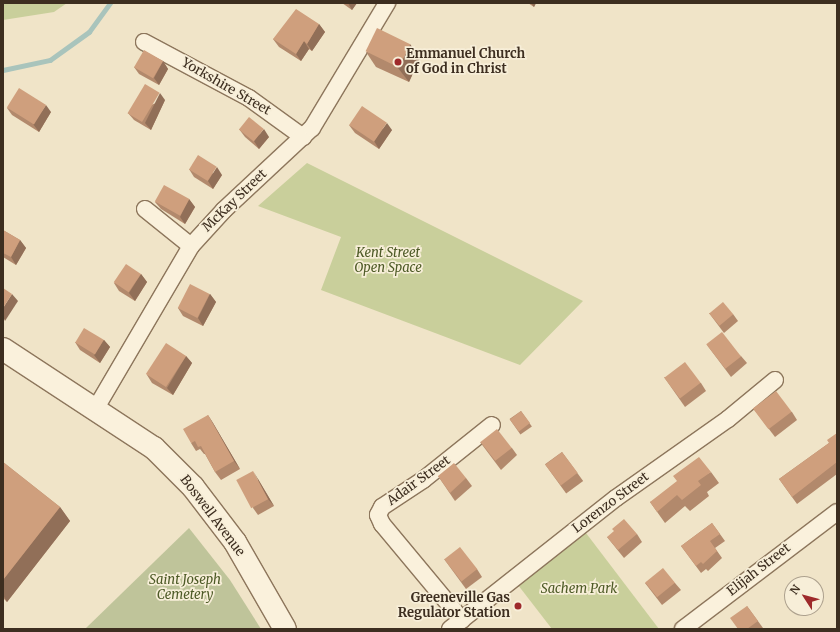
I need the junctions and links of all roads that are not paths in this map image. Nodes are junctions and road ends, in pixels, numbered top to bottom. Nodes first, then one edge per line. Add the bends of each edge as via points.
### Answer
1 (387, 3) edge
2 (144, 42) dead end
3 (304, 137) junction
4 (145, 209) dead end
5 (191, 246) junction
6 (3, 349) edge
7 (776, 380) dead end
8 (96, 408) junction
9 (492, 425) dead end
10 (837, 512) edge
11 (456, 624) edge
12 (285, 629) edge
13 (683, 629) edge

1 - 3 street, McKay Street via 322,114
2 - 3 street, Yorkshire Street via 249,98
3 - 5 street, McKay Street via 224,210
4 - 5 street
5 - 8 street, McKay Street
6 - 8 main road, Boswell Avenue
7 - 11 street, Lorenzo Street via 728,418 616,498
8 - 12 main road, Boswell Avenue via 154,448 193,487 235,542
9 - 11 street, Adair Street via 423,480 382,508 378,515
10 - 13 street, Elijah Street

